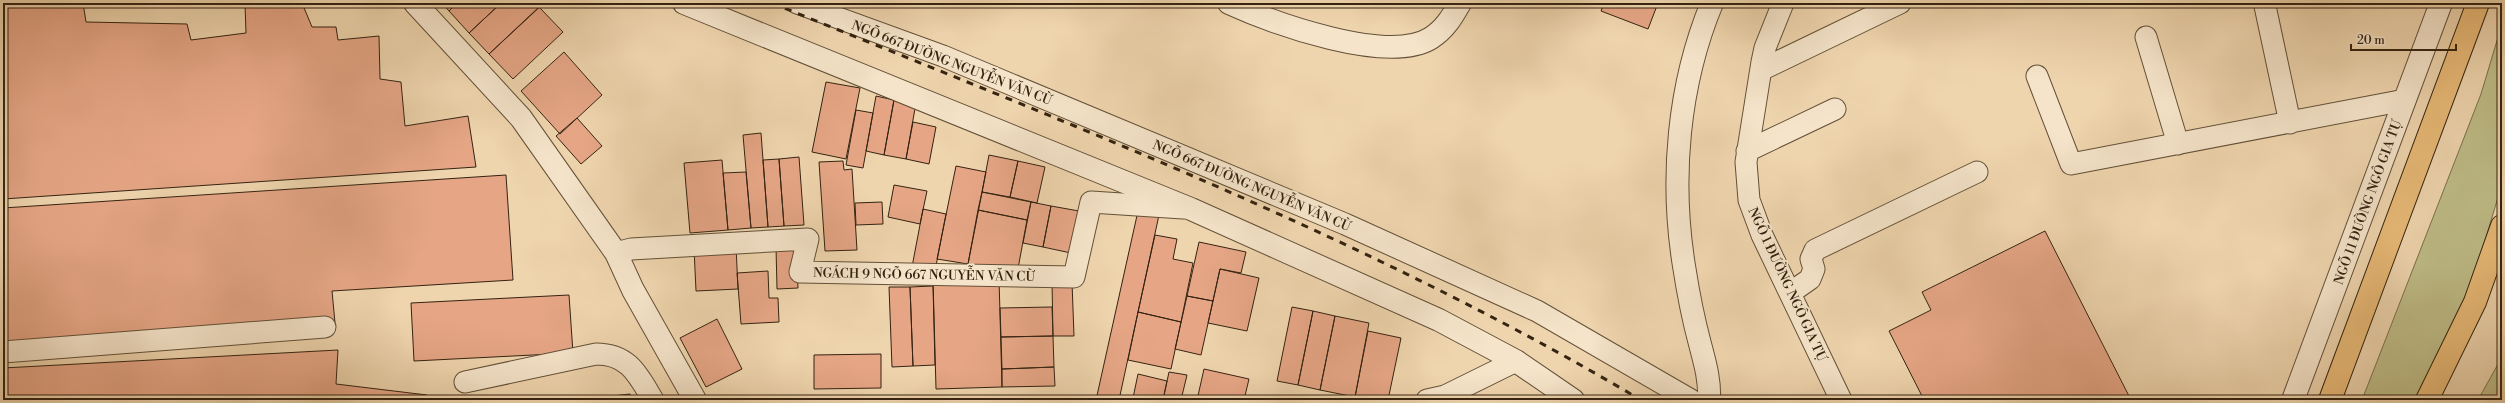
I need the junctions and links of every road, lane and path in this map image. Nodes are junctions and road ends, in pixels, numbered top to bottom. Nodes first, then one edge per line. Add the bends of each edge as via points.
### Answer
1 (415, 3) edge
2 (797, 3) edge
3 (1229, 3) edge
4 (1460, 3) edge
5 (1712, 3) edge
6 (1783, 3) edge
7 (1900, 3) edge
8 (2441, 3) edge
9 (2478, 3) edge
10 (692, 6) edge
11 (2265, 6) dead end
12 (2146, 37) dead end
13 (1761, 70) junction
14 (2038, 76) dead end
15 (2405, 100) junction
16 (1835, 109) dead end
17 (2290, 123) junction
18 (2178, 144) junction
19 (1747, 151) junction
20 (1977, 172) dead end
21 (1191, 209) junction
22 (2502, 226) edge
23 (616, 253) junction
24 (1790, 293) junction
25 (325, 328) dead end
26 (3, 352) edge
27 (1516, 361) junction
28 (465, 382) dead end
29 (654, 400) edge
30 (695, 400) edge
31 (1427, 400) edge
32 (1573, 400) edge
33 (1691, 400) edge
34 (1709, 400) edge
35 (1841, 400) edge
36 (2293, 400) edge
37 (2330, 400) edge
38 (2427, 400) edge

1 - 23 street via 521,118
2 - 33 lane, NGÕ 667 ĐƯỜNG NGUYỄN VĂN CỪ via 943,56 1345,224 1537,311
3 - 4 street via 1263,18 1342,41 1407,48 1430,39 1445,28
5 - 34 street via 1701,31 1684,103 1679,139 1678,213 1684,266 1699,343 1708,371
6 - 13 lane, NGÕ 1 ĐƯỜNG NGÔ GIA TỰ via 1765,48
7 - 13 lane
8 - 15 street, NGÕ 11 ĐƯỜNG NGÔ GIA TỰ
9 - 37 highway
10 - 21 street
11 - 17 lane
12 - 18 lane
13 - 19 lane, NGÕ 1 ĐƯỜNG NGÔ GIA TỰ
14 - 18 lane via 2071,164
15 - 17 lane
15 - 36 street, NGÕ 11 ĐƯỜNG NGÔ GIA TỰ
16 - 19 lane
17 - 18 lane
19 - 24 lane, NGÕ 1 ĐƯỜNG NGÔ GIA TỰ via 1749,200 1762,235
20 - 24 lane via 1816,250 1810,259 1814,269 1810,279
21 - 23 lane, NGÁCH 9 NGÕ 667 NGUYỄN VĂN CỪ via 1091,202 1074,277 800,272 808,239
21 - 27 street via 1439,320
22 - 38 highway via 2475,302
23 - 30 street via 633,290
24 - 35 lane, NGÕ 1 ĐƯỜNG NGÔ GIA TỰ
25 - 26 lane
27 - 31 lane via 1445,396
27 - 32 street
28 - 29 lane via 596,354 607,354 619,357 629,364

